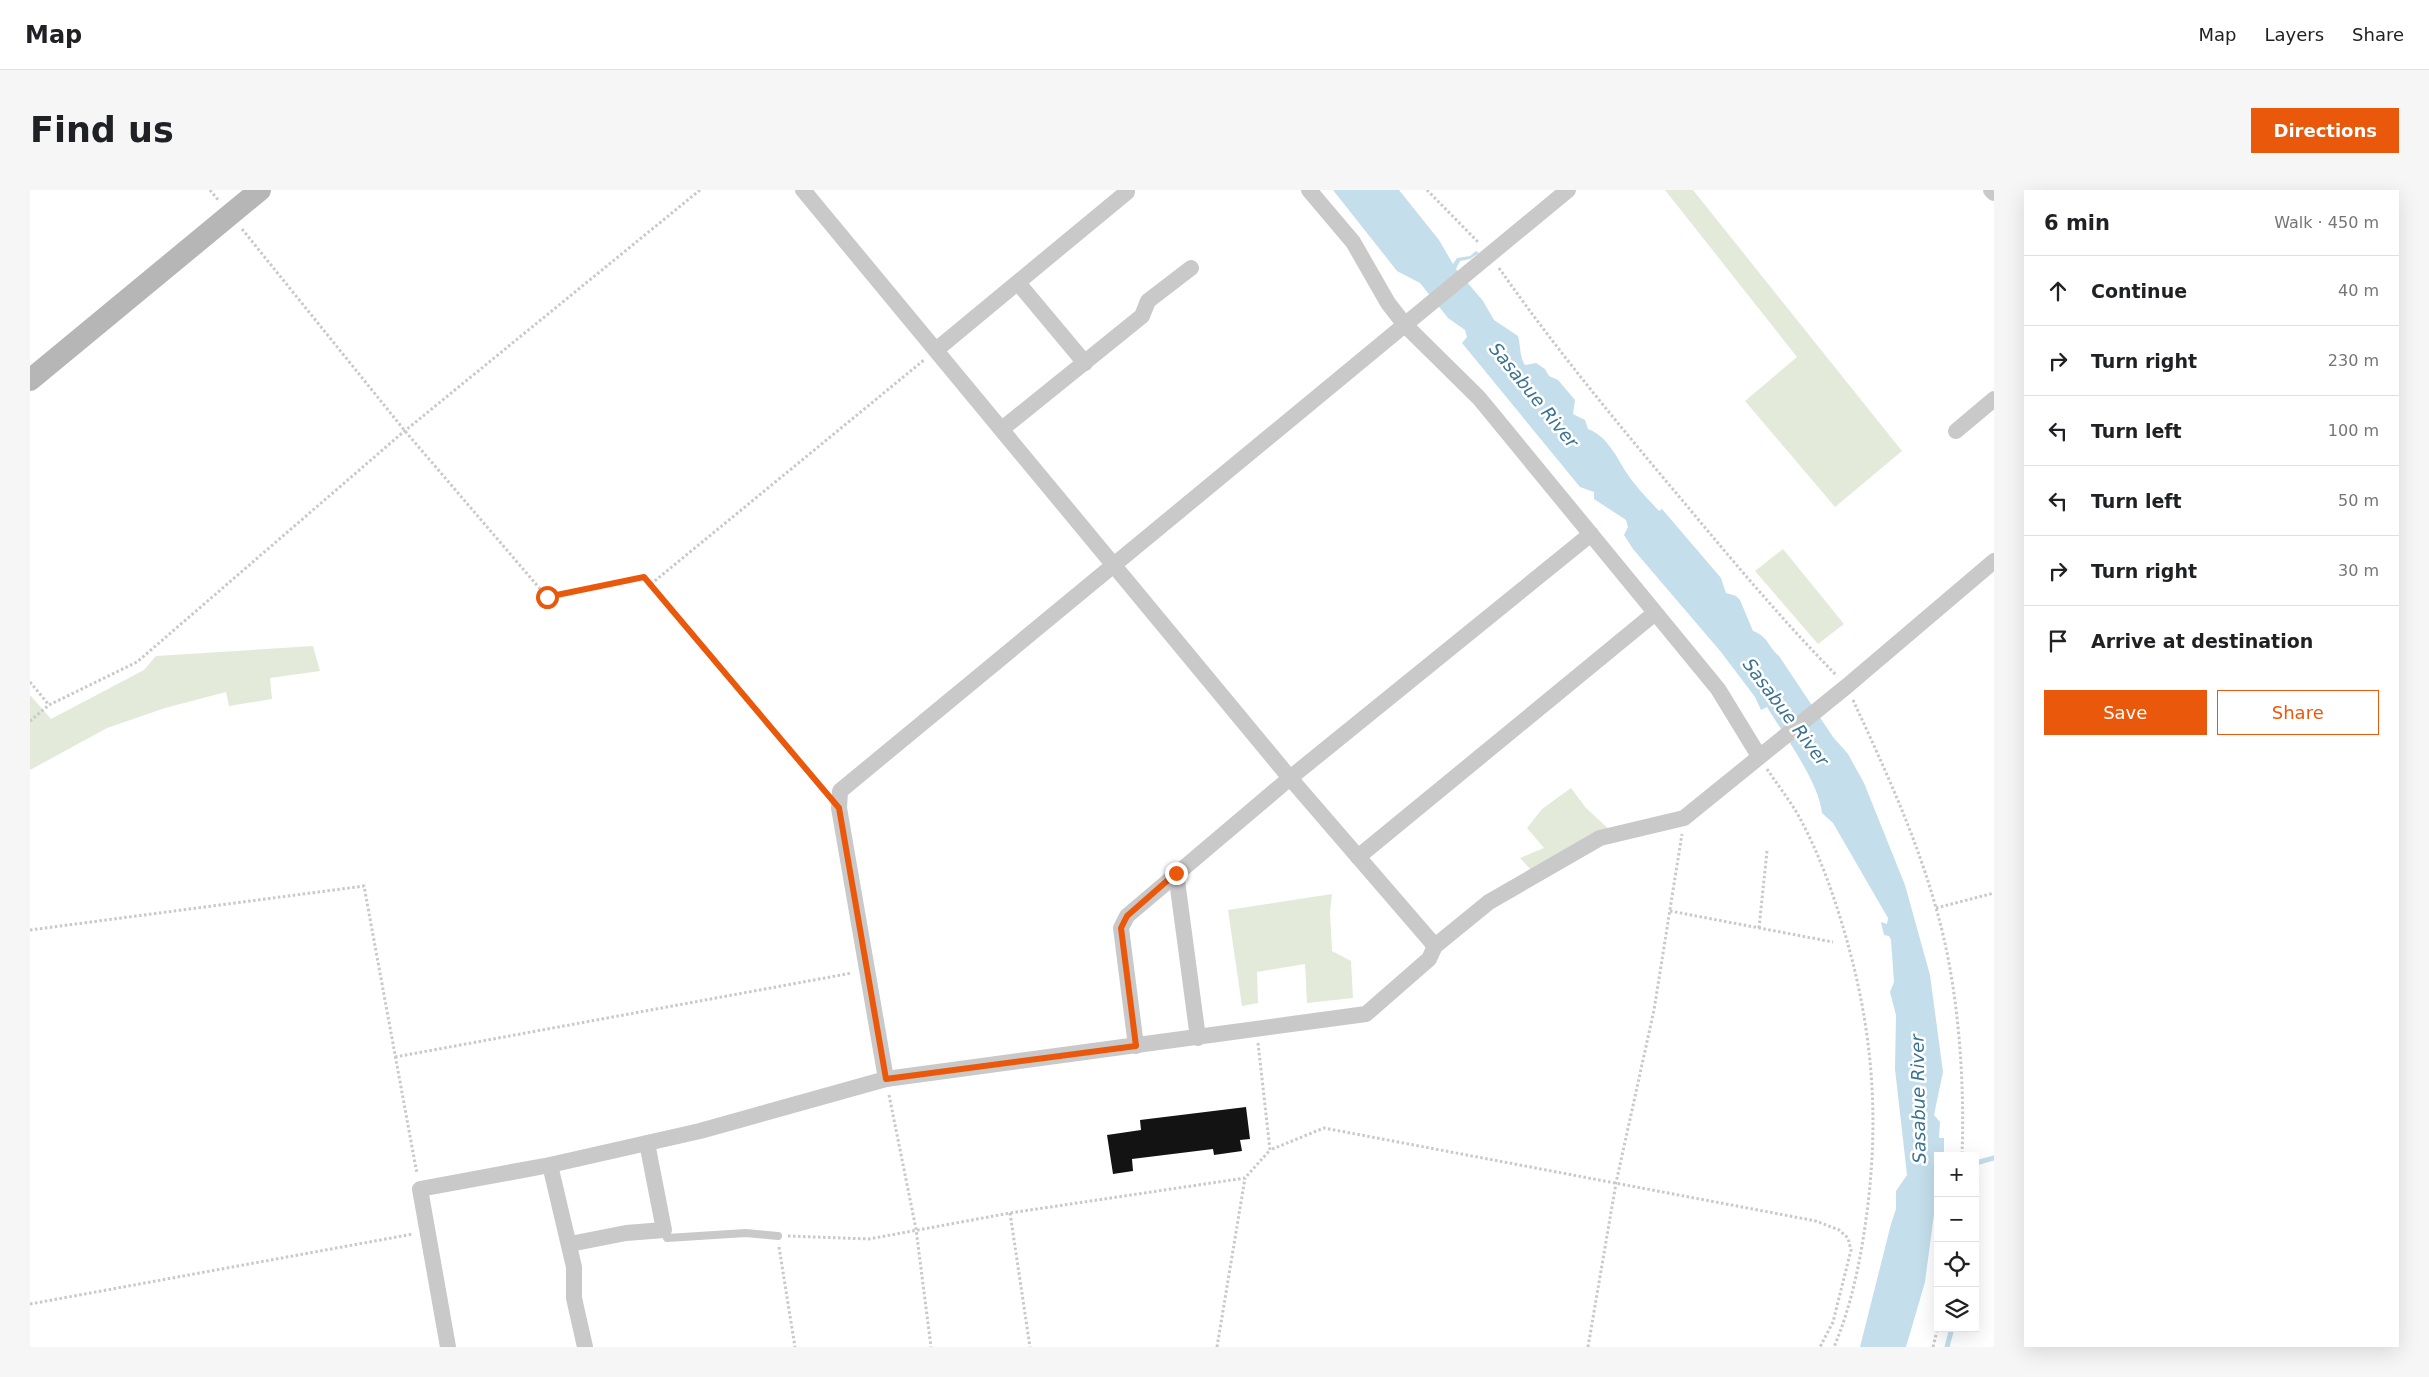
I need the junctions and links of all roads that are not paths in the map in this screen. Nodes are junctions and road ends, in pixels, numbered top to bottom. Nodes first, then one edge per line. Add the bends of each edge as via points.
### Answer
1 (260, 190) edge
2 (803, 190) edge
3 (1309, 190) edge
4 (1568, 190) edge
5 (1991, 190) edge
6 (1127, 192) dead end
7 (1994, 193) edge
8 (1191, 268) dead end
9 (1018, 283) junction
10 (1408, 323) junction
11 (936, 350) junction
12 (1085, 363) junction
13 (30, 380) edge
14 (1994, 399) edge
15 (1002, 429) junction
16 (1956, 431) dead end
17 (1591, 534) junction
18 (1994, 561) edge
19 (1114, 564) junction
20 (1655, 613) junction
21 (1759, 756) junction
22 (1290, 778) junction
23 (1358, 856) junction
24 (1176, 873) junction
25 (1435, 946) junction
26 (1198, 1038) junction
27 (1136, 1046) junction
28 (886, 1079) junction
29 (647, 1144) junction
30 (550, 1165) junction
31 (664, 1230) junction
32 (778, 1236) road end
33 (570, 1244) junction
34 (448, 1347) edge
35 (585, 1347) edge

1 - 13 street
2 - 11 street
3 - 10 street via 1353,242 1388,303
4 - 10 street
5 - 7 street
6 - 9 street
8 - 12 street via 1148,301 1142,316
9 - 11 street
9 - 12 street
10 - 17 street via 1479,398
10 - 19 street
11 - 15 street
12 - 15 street
14 - 16 street
15 - 19 street
17 - 20 street
17 - 22 street
18 - 21 street
19 - 22 street
19 - 28 street via 840,791 839,808
20 - 21 street via 1718,689
20 - 23 street
21 - 25 street via 1684,818 1600,838 1489,902
22 - 23 street
22 - 24 street
23 - 25 street
24 - 26 street
24 - 27 street via 1127,916 1121,928
25 - 26 street via 1429,958 1366,1014
26 - 27 street
27 - 28 street
28 - 29 street
29 - 30 street
29 - 31 street
30 - 33 street
30 - 34 street via 420,1188
31 - 32 lane via 667,1238 746,1233
31 - 33 street via 626,1233
33 - 35 street via 574,1298

